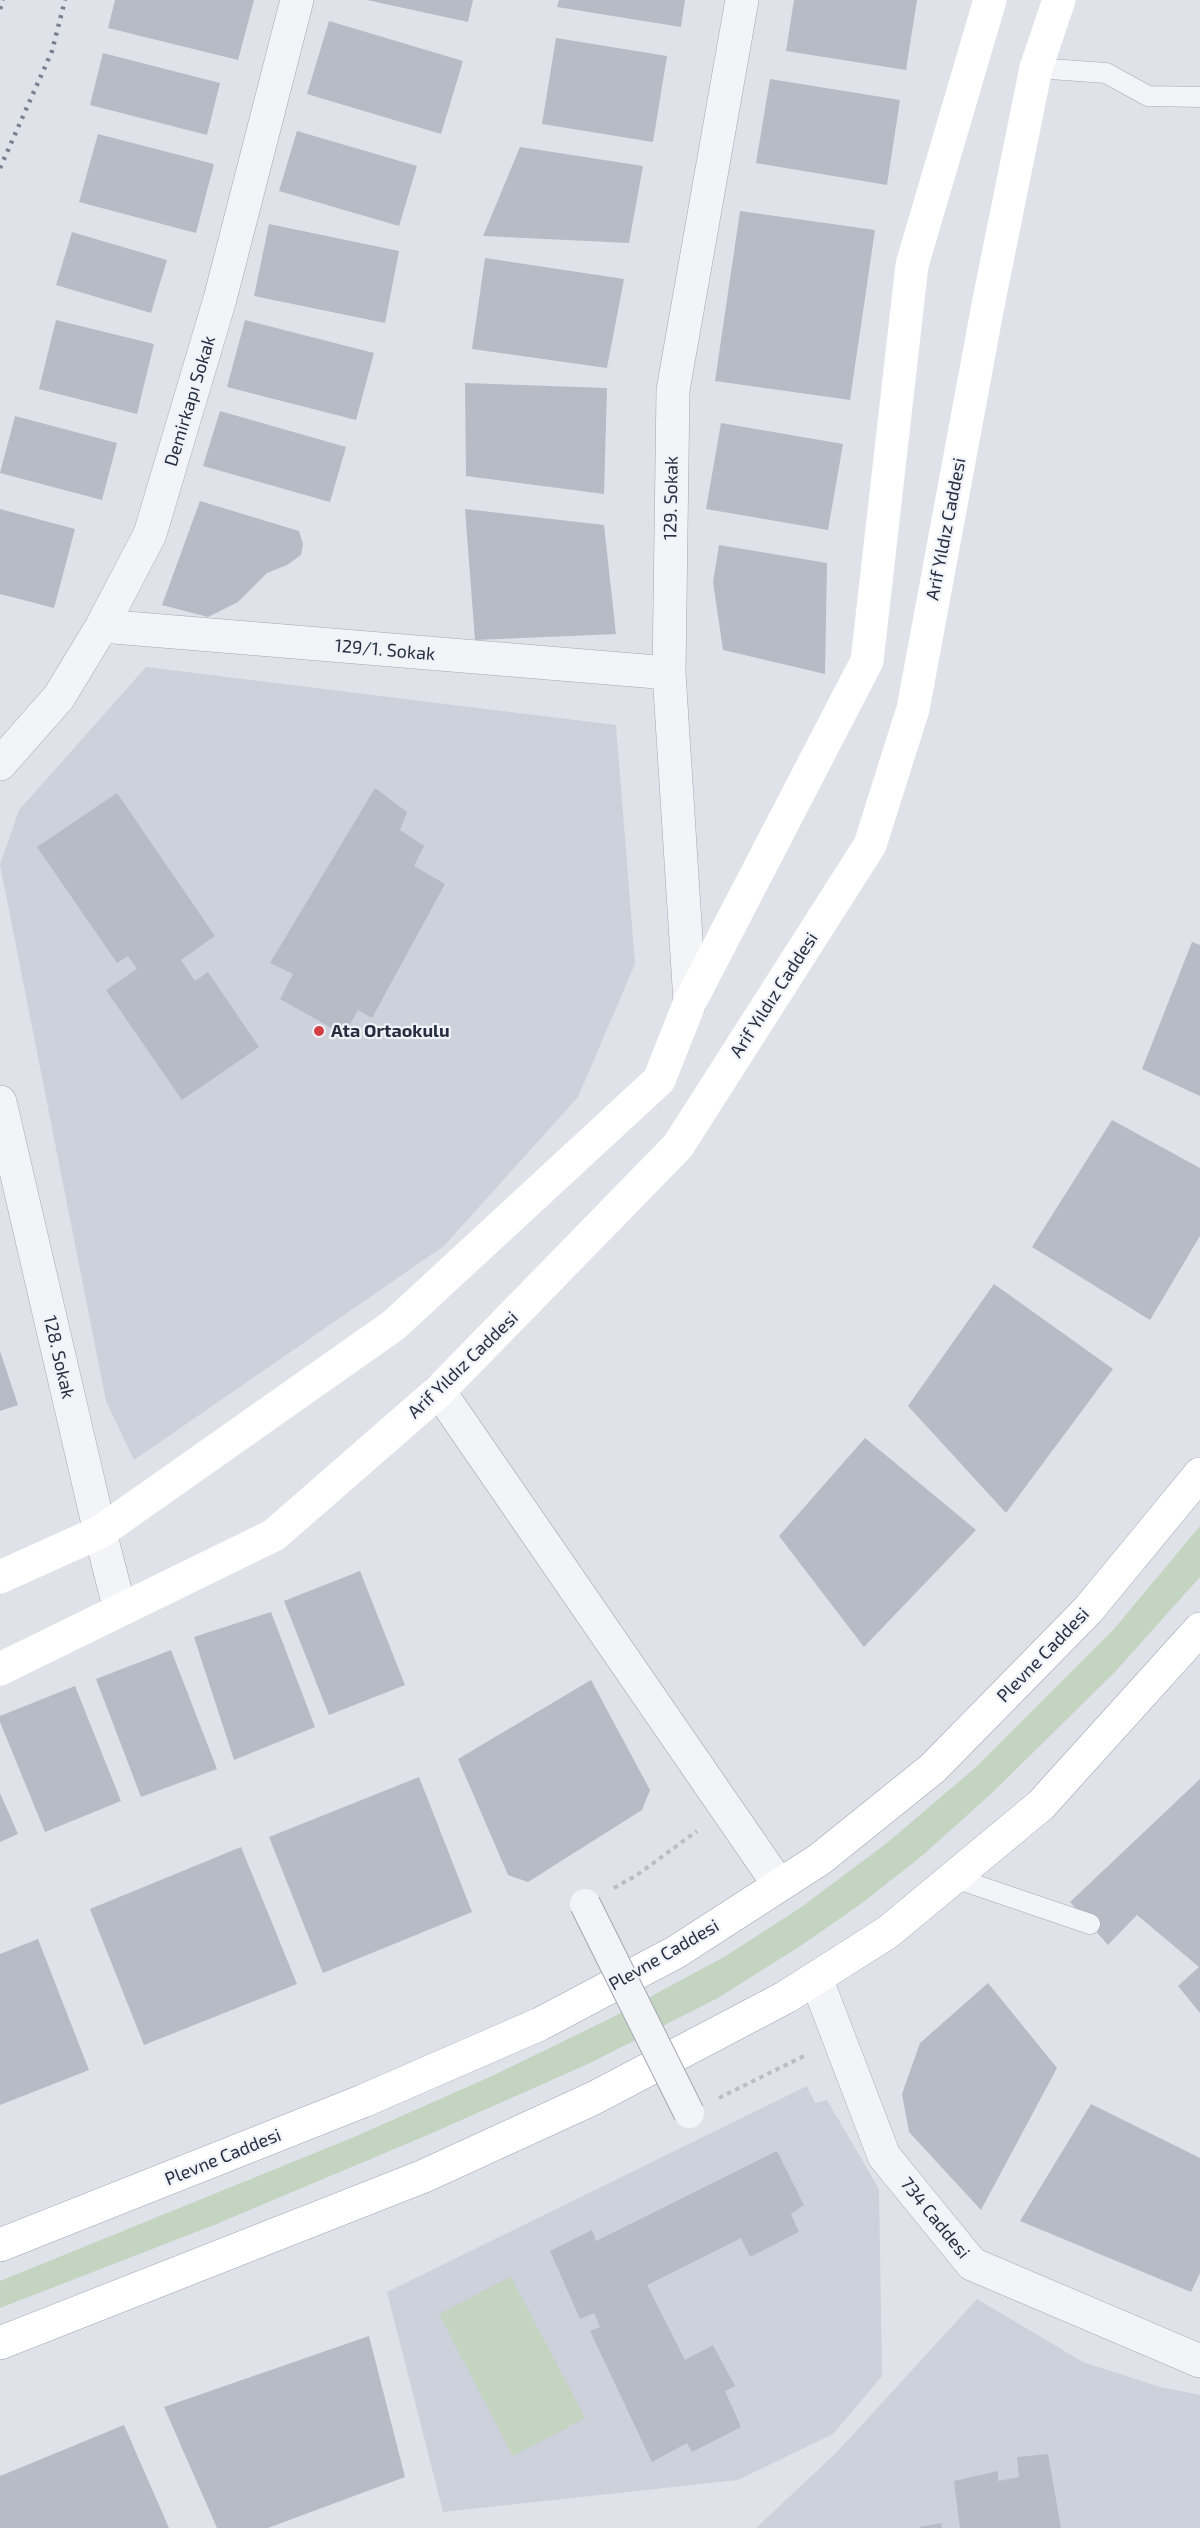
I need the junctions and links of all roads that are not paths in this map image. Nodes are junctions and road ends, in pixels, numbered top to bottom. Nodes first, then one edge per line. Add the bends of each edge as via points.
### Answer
1 (297, 0) edge
2 (742, 0) edge
3 (990, 0) edge
4 (1059, 0) edge
5 (1036, 68) junction
6 (1200, 97) edge
7 (102, 626) junction
8 (669, 673) junction
9 (0, 764) edge
10 (690, 1002) junction
11 (0, 1102) edge
12 (439, 1391) junction
13 (1200, 1474) edge
14 (99, 1532) junction
15 (0, 1577) edge
16 (120, 1610) junction
17 (1200, 1629) edge
18 (0, 1669) edge
19 (955, 1878) junction
20 (779, 1885) junction
21 (585, 1904) dead end
22 (1090, 1924) dead end
23 (816, 1977) junction
24 (689, 2113) dead end
25 (0, 2246) edge
26 (0, 2343) edge
27 (1200, 2361) edge

1 - 7 street, Demirkapı Sokak via 220,298 150,534
2 - 8 street, 129. Sokak via 673,390
3 - 10 main road via 912,265 867,661
4 - 5 main road, Arif Yıldız Caddesi
5 - 6 lane via 1106,74 1148,96
5 - 12 main road, Arif Yıldız Caddesi via 913,709 870,845 678,1146
7 - 8 street, 129/1. Sokak
7 - 9 street, Demirkapı Sokak via 60,697
8 - 10 street, 129. Sokak
10 - 14 main road via 659,1080 394,1325
11 - 14 street, 128. Sokak
12 - 16 main road, Arif Yıldız Caddesi via 274,1535
12 - 20 street
13 - 20 main road, Plevne Caddesi via 1088,1610 933,1768 820,1859
14 - 15 main road
14 - 16 street, 128. Sokak
16 - 18 main road, Arif Yıldız Caddesi
17 - 19 main road via 1041,1805
19 - 22 lane
19 - 23 main road via 888,1932
20 - 25 main road, Plevne Caddesi via 676,1952 540,2024 363,2102
21 - 24 street, bridge
23 - 26 main road via 786,1997 594,2098 424,2176
23 - 27 street, 734 Caddesi via 884,2156 972,2264

